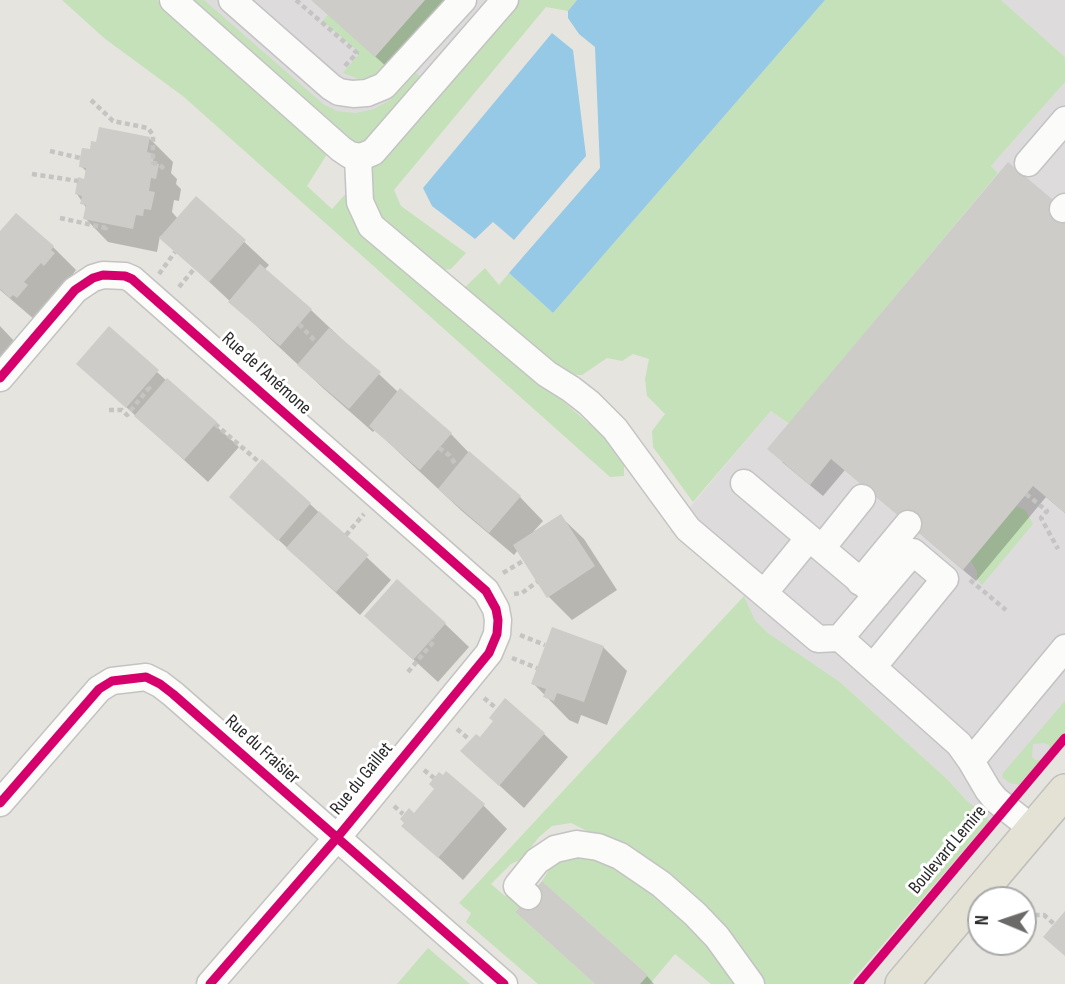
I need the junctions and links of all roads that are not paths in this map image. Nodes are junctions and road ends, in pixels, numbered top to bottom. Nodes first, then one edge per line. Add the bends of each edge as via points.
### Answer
1 (173, 0) edge
2 (232, 0) edge
3 (463, 0) edge
4 (505, 0) edge
5 (1065, 120) edge
6 (358, 157) junction
7 (1028, 163) dead end
8 (0, 378) edge
9 (744, 483) dead end
10 (862, 498) dead end
11 (908, 524) dead end
12 (816, 543) junction
13 (868, 589) junction
14 (765, 593) junction
15 (498, 620) joint
16 (841, 638) junction
17 (1065, 648) edge
18 (873, 667) junction
19 (971, 761) junction
20 (1065, 791) edge
21 (0, 803) edge
22 (1033, 829) junction
23 (336, 839) junction
24 (518, 887) dead end
25 (211, 984) edge
26 (504, 984) edge
27 (751, 984) edge
28 (902, 984) edge

1 - 6 street via 341,149
2 - 3 street via 331,87 354,94 384,86
4 - 6 street via 373,152
5 - 7 street
6 - 14 street via 360,202 371,226 547,374 589,403 615,429 688,529
8 - 15 street, Rue de l'Anémone via 75,289 103,275 132,279 486,592
9 - 12 street
10 - 12 street
11 - 13 street
12 - 13 street
12 - 14 street
13 - 16 street
13 - 18 street via 913,552 945,579
14 - 16 street via 818,639
15 - 23 street, Rue du Gaillet via 489,653
16 - 18 street
17 - 19 street
18 - 19 street via 959,744
19 - 22 street via 996,800
20 - 22 main road
21 - 23 street, Rue du Fraisier via 99,689 112,681 146,677 173,694
22 - 28 main road
23 - 25 street, Rue du Gaillet
23 - 26 street, Rue du Fraisier
24 - 27 street via 537,861 555,849 577,844 621,856 695,914

